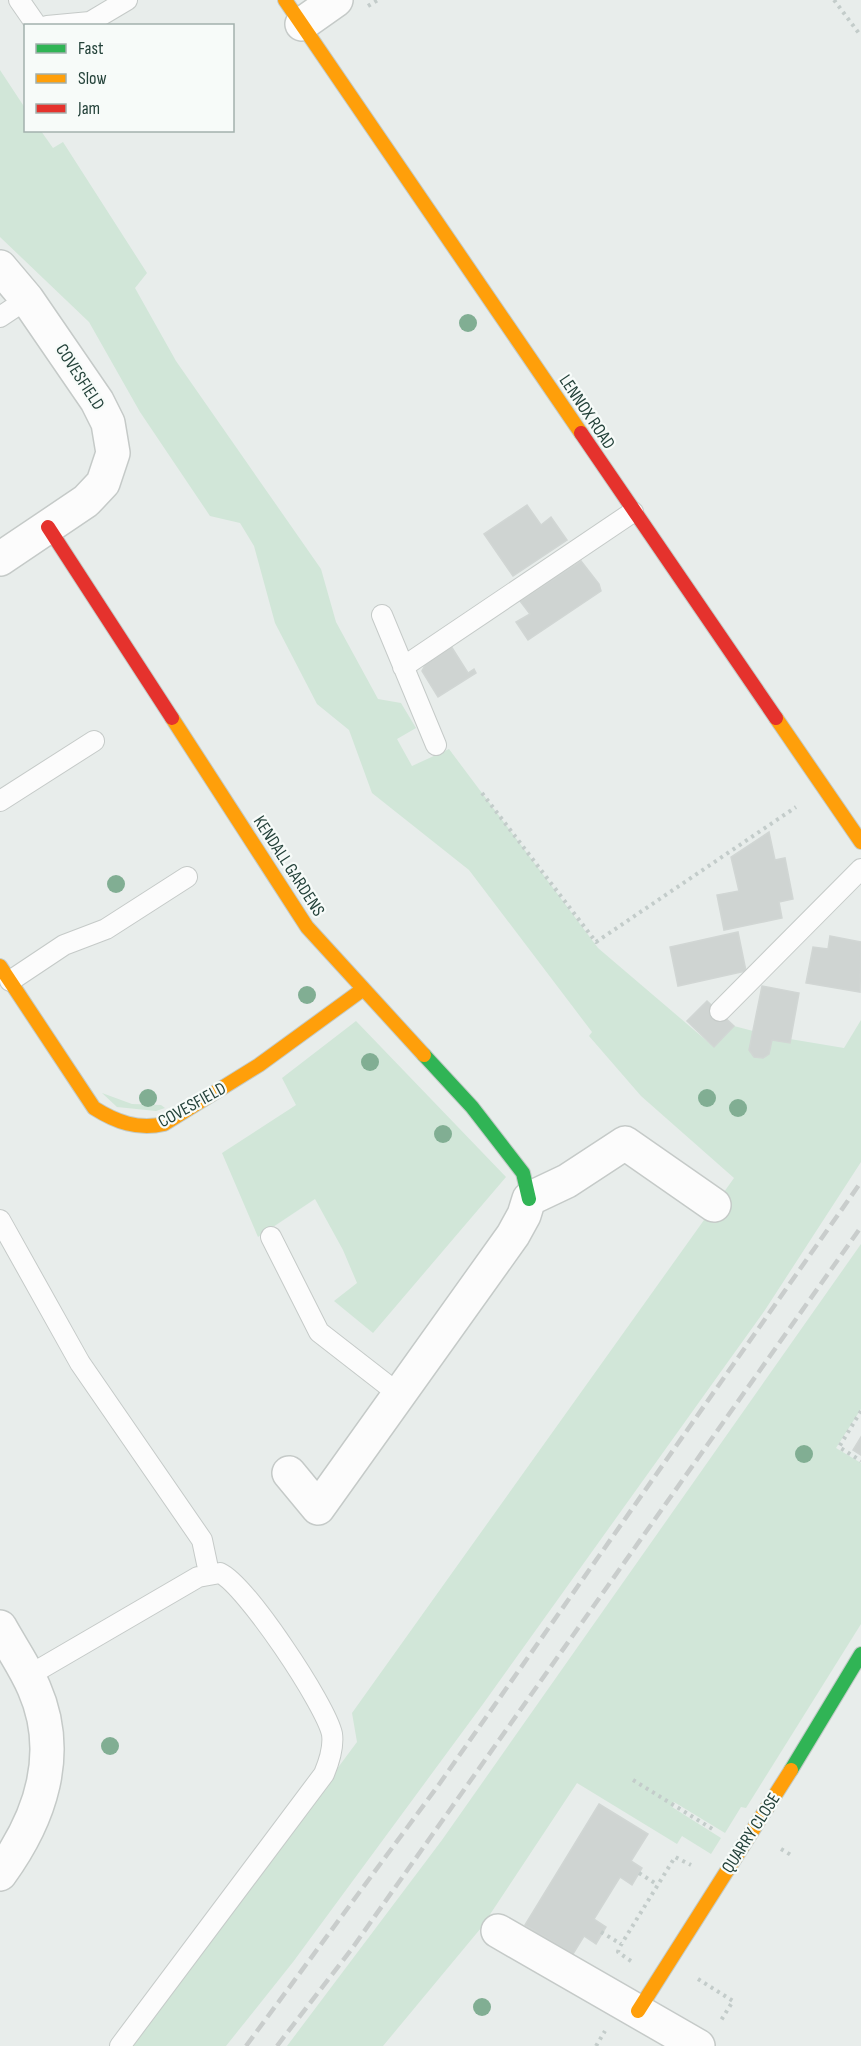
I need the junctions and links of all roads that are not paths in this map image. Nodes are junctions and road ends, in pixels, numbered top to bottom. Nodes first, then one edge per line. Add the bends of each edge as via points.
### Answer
1 (19, 0) edge
2 (127, 0) edge
3 (336, 0) edge
4 (293, 12) edge
5 (37, 24) edge
6 (79, 24) edge
7 (0, 267) edge
8 (27, 299) junction
9 (0, 317) edge
10 (633, 512) junction
11 (48, 527) junction
12 (0, 559) edge
13 (382, 615) dead end
14 (403, 667) junction
15 (94, 741) dead end
16 (436, 745) dead end
17 (0, 801) edge
18 (861, 842) edge
19 (861, 869) edge
20 (187, 877) dead end
21 (5, 973) edge
22 (362, 990) junction
23 (720, 1011) dead end
24 (529, 1199) junction
25 (714, 1205) dead end
26 (0, 1220) edge
27 (271, 1237) dead end
28 (400, 1395) junction
29 (289, 1473) dead end
30 (209, 1574) junction
31 (0, 1627) edge
32 (861, 1653) edge
33 (28, 1676) junction
34 (0, 1874) edge
35 (498, 1931) dead end
36 (638, 2011) junction
37 (696, 2041) edge
38 (120, 2046) edge

1 - 5 lane
2 - 6 lane via 92,22
3 - 4 street
4 - 10 street, LENNOX ROAD
7 - 8 street, COVESFIELD
8 - 9 lane
8 - 11 street, COVESFIELD via 97,401 112,441 110,467 103,483 86,501
10 - 14 lane
10 - 18 street, LENNOX ROAD
11 - 12 street, COVESFIELD
11 - 22 street, KENDALL GARDENS via 307,927
13 - 14 lane
14 - 16 lane
15 - 17 lane
19 - 23 lane
20 - 21 lane via 106,929
21 - 22 street, COVESFIELD via 94,1108 115,1121 144,1127 164,1124 260,1065
22 - 24 street, KENDALL GARDENS via 472,1107 523,1173
24 - 25 street via 567,1181 625,1143
24 - 28 street via 513,1235
26 - 30 lane via 80,1363 198,1533
27 - 28 lane via 319,1332
28 - 29 street via 318,1508
30 - 33 lane
30 - 38 lane via 222,1574 236,1587 313,1692 331,1732 330,1759 315,1787
31 - 33 street
32 - 36 street, QUARRY CLOSE via 782,1786
33 - 34 street via 43,1714 47,1761 31,1824
35 - 36 street
36 - 37 street

